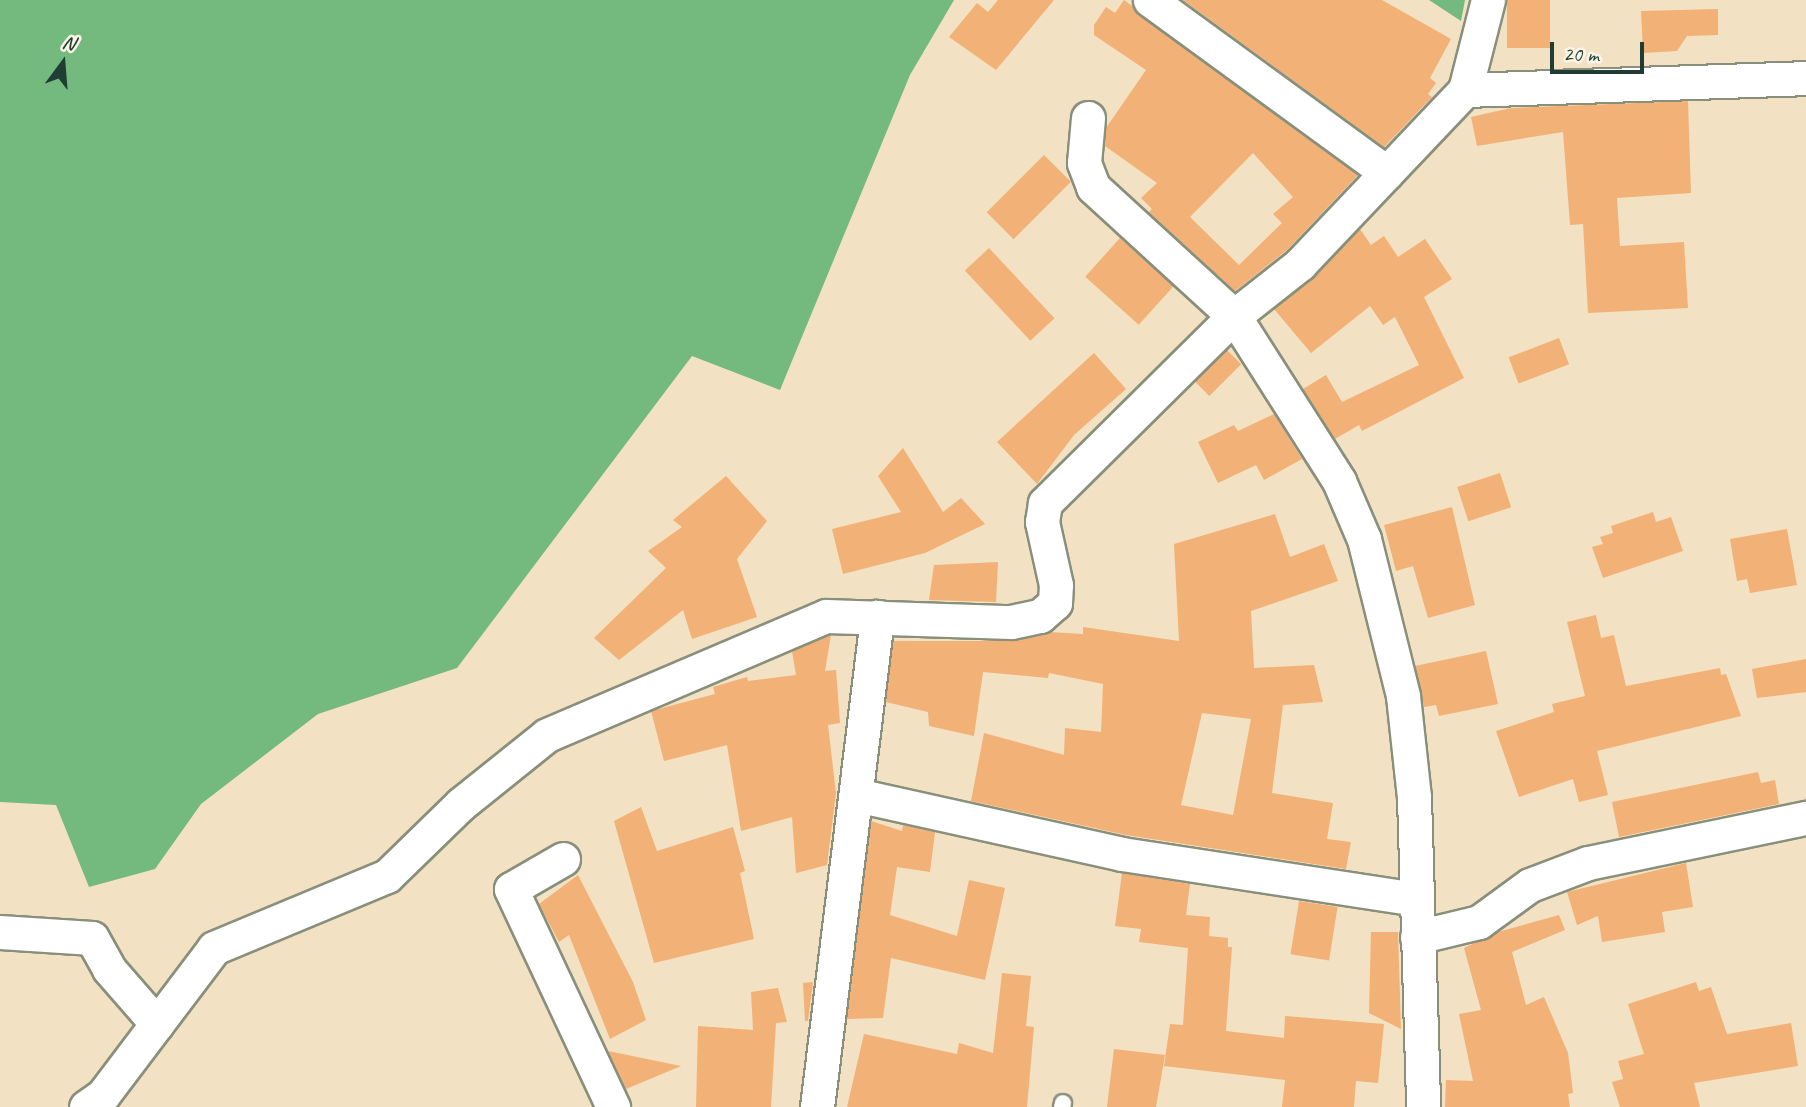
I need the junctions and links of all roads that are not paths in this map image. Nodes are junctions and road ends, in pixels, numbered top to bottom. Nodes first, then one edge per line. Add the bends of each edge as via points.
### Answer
1 (1150, 0) edge
2 (1488, 0) edge
3 (1806, 78) edge
4 (1465, 90) junction
5 (1088, 118) dead end
6 (1387, 173) junction
7 (1234, 316) junction
8 (877, 617) junction
9 (856, 795) junction
10 (1806, 818) edge
11 (563, 859) dead end
12 (1415, 899) junction
13 (0, 932) edge
14 (1417, 937) junction
15 (157, 1024) junction
16 (86, 1107) edge
17 (613, 1107) edge
18 (817, 1107) edge
19 (1423, 1107) edge

1 - 6 street
2 - 4 street
3 - 4 street
4 - 6 street
5 - 7 street via 1084,163 1093,187
6 - 7 street via 1300,264
7 - 8 street via 1045,503 1042,522 1056,585 1055,603 1040,616 1011,622
7 - 12 street via 1339,481 1364,539 1403,696 1414,797
8 - 9 street
8 - 15 street via 826,617 547,735 461,804 387,876 214,948
9 - 12 street via 1122,854
9 - 18 street
10 - 14 street via 1588,863 1530,885 1479,922
11 - 17 street via 511,889
12 - 14 street
13 - 15 street via 92,938 109,969
14 - 19 street
15 - 16 street via 103,1095

